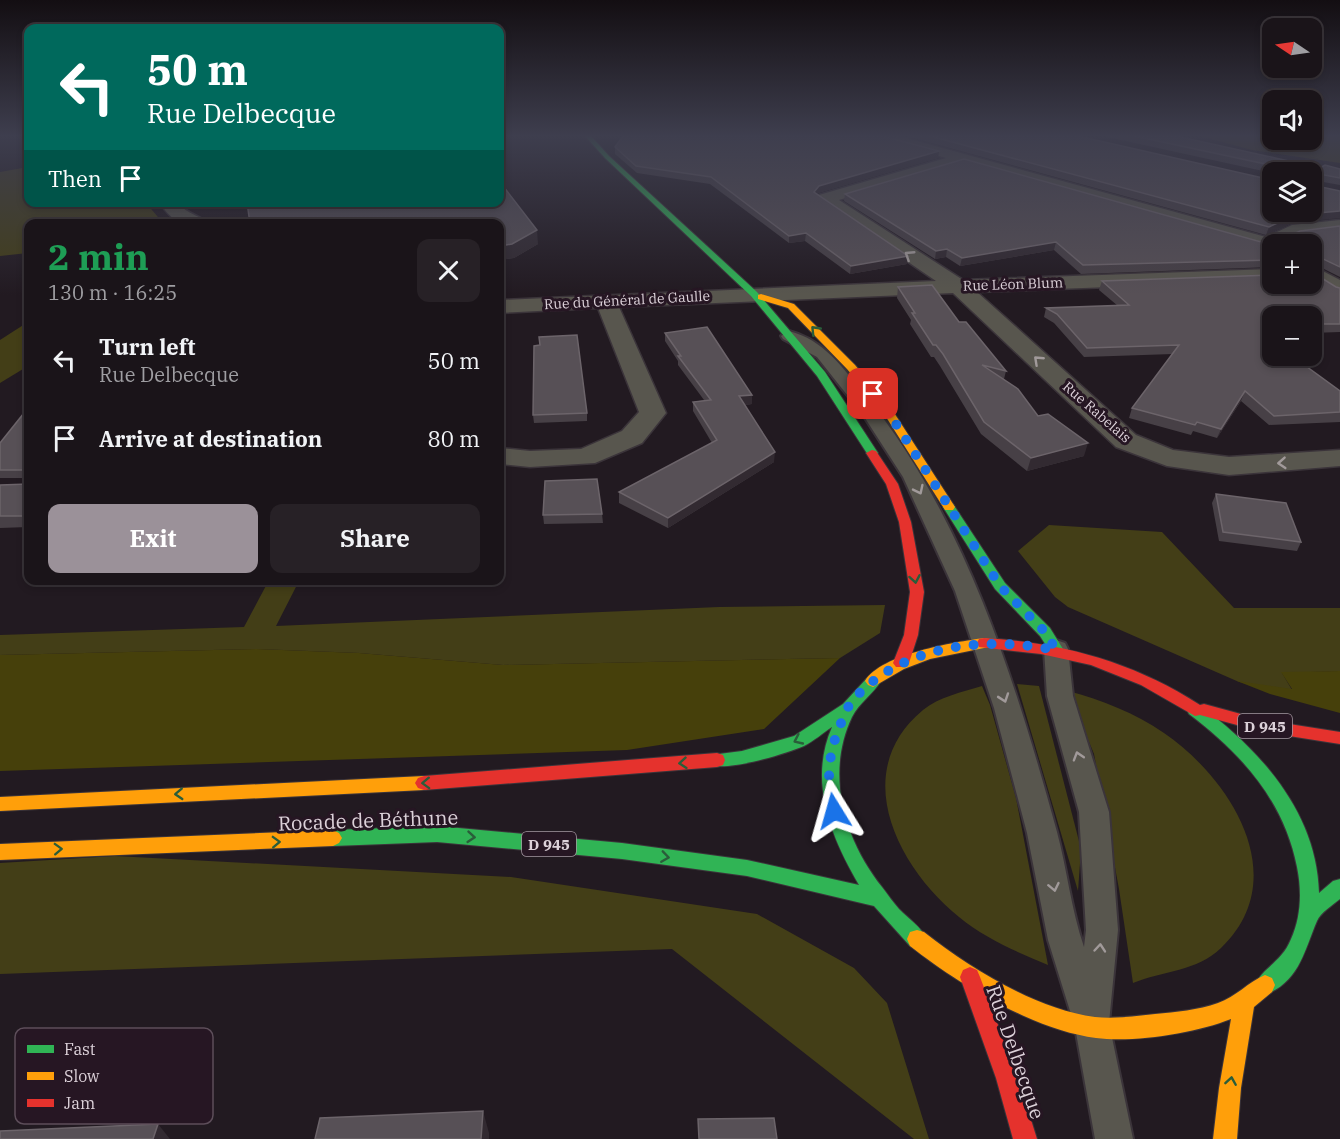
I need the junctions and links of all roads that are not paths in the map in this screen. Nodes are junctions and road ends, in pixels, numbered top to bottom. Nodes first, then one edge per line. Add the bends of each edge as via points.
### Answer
1 (641, 189) edge
2 (852, 189) edge
3 (1093, 189) edge
4 (171, 207) edge
5 (185, 219) edge
6 (1340, 226) edge
7 (1287, 234) edge
8 (1262, 241) edge
9 (1262, 275) edge
10 (1322, 278) edge
11 (958, 286) junction
12 (1340, 288) edge
13 (754, 294) junction
14 (606, 301) junction
15 (504, 306) edge
16 (789, 336) junction
17 (504, 456) edge
18 (1340, 458) edge
19 (984, 643) junction
20 (1056, 650) junction
21 (901, 663) junction
22 (1192, 706) junction
23 (847, 709) junction
24 (1340, 738) edge
25 (0, 804) edge
26 (0, 852) edge
27 (1340, 887) edge
28 (876, 898) junction
29 (1310, 913) junction
30 (970, 977) junction
31 (1244, 1003) junction
32 (1093, 1027) junction
33 (1025, 1139) edge
34 (1114, 1139) edge
35 (1225, 1139) edge

1 - 13 street
11 -> 2 street, Rue Rabelais via 825,199
3 - 8 street
4 - 5 street
6 - 7 street
9 - 11 street, Rue Léon Blum
10 - 12 street
11 - 13 street, Rue Léon Blum
18 -> 11 street, Rue Rabelais via 1229,466 1167,458 1126,441
13 - 14 street, Rue du Général de Gaulle
13 - 16 street
20 -> 13 street via 1045,632 1000,586 885,407 791,306
14 - 15 street, Rue du Général de Gaulle
14 - 17 street via 653,413 632,437 585,457
16 -> 19 lane via 823,354 837,369 913,477 967,591
16 -> 21 street via 821,374 892,484 905,522 917,592 911,635
19 - 20 street via 1027,644
19 - 21 street via 945,649
19 -> 32 lane via 1014,731 1042,833 1065,940
20 - 22 street via 1112,665
32 -> 20 lane via 1102,930 1094,812 1060,696
21 - 23 street via 870,683
22 - 24 street, D 945 via 1263,726
22 - 29 street via 1233,739 1268,778 1294,821 1309,867
23 -> 25 street, Rocade de Béthune via 799,741 742,758 456,781
23 - 28 street via 831,748 829,794 843,845
26 -> 28 street, Rocade de Béthune / D 945 via 437,834 622,851 747,868
27 - 29 street
28 - 30 street via 918,941
29 - 31 street via 1288,964
30 - 32 street via 1030,1006
30 - 33 street, Rue Delbecque
31 - 32 street via 1176,1024
35 -> 31 street
32 - 34 lane

